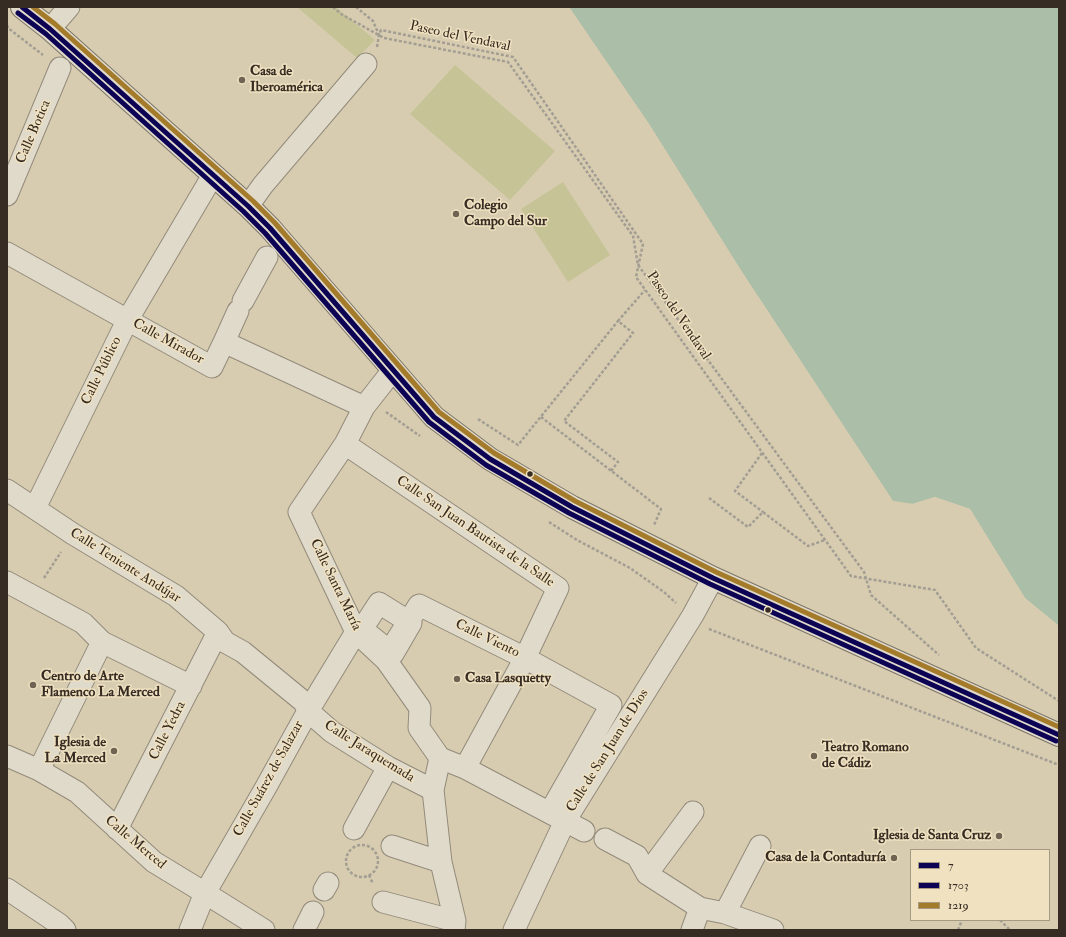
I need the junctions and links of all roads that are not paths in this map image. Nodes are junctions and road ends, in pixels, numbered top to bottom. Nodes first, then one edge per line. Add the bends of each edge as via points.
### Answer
1 (22, 7) edge
2 (69, 7) edge
3 (50, 29) junction
4 (366, 64) dead end
5 (60, 68) dead end
6 (213, 175) junction
7 (7, 195) edge
8 (248, 206) junction
9 (7, 253) edge
10 (266, 257) dead end
11 (128, 319) junction
12 (224, 342) junction
13 (393, 370) junction
14 (364, 407) junction
15 (345, 444) junction
16 (7, 490) edge
17 (35, 508) junction
18 (713, 578) junction
19 (7, 582) edge
20 (409, 622) junction
21 (218, 632) junction
22 (356, 632) junction
23 (102, 642) junction
24 (388, 656) junction
25 (524, 658) junction
26 (191, 686) junction
27 (308, 711) junction
28 (1059, 735) edge
29 (7, 756) edge
30 (440, 758) junction
31 (388, 767) junction
32 (465, 768) junction
33 (39, 770) junction
34 (433, 790) junction
35 (693, 812) dead end
36 (557, 817) junction
37 (118, 829) junction
38 (584, 831) dead end
39 (359, 837) road end
40 (605, 840) dead end
41 (392, 846) dead end
42 (760, 846) dead end
43 (441, 862) junction
44 (647, 874) junction
45 (7, 889) edge
46 (205, 893) junction
47 (383, 902) dead end
48 (700, 908) junction
49 (725, 913) junction
50 (455, 926) edge
51 (64, 930) edge
52 (190, 930) edge
53 (264, 930) edge
54 (514, 930) edge
55 (692, 930) edge
56 (773, 930) edge

1 - 3 street
2 - 3 street
3 - 6 street
4 - 8 street
5 - 7 street, Calle Botica
6 - 8 street
6 - 11 street, Calle Público
8 - 13 street
9 - 11 street, Calle Mirador
10 - 12 street
11 - 12 street, Calle Mirador via 212,367
11 - 17 street, Calle Público
12 - 14 street, Calle Mirador
13 - 14 street, Calle Santa María
13 - 18 street via 434,417 490,459 572,507
14 - 15 street, Calle Santa María
15 - 22 street, Calle Santa María via 299,512
15 - 25 street, Calle San Juan Bautista de la Salle via 558,588
16 - 17 street, Calle Teniente Andújar
17 - 21 street, Calle Teniente Andújar via 176,596
18 - 28 street
18 - 36 street, Calle de San Juan de Dios via 693,615
19 - 23 street via 83,623
20 - 24 street via 411,623 393,654
20 - 24 street via 379,604 362,629
20 - 25 street, Calle Viento via 419,605
21 - 26 street, Calle Yedra
21 - 27 street, Calle Teniente Andújar via 225,642 243,652 304,702
22 - 24 street, Calle Santa María
22 - 27 street, Calle Suárez de Salazar
23 - 26 street
23 - 33 street
24 - 30 street, Calle Santa María via 420,708 419,728
25 - 32 street, Calle San Juan Bautista de la Salle
25 - 36 street, Calle Viento via 611,705
26 - 37 street, Calle Yedra
27 - 31 street, Calle Jaraquemada via 332,732
27 - 46 street, Calle Suárez de Salazar
29 - 33 street, Calle Merced
30 - 32 street
30 - 34 street
31 - 34 street, Calle Jaraquemada
31 - 39 street
32 - 36 street
33 - 37 street, Calle Merced via 77,792
34 - 43 street
35 - 44 street
36 - 38 street
36 - 54 street, Calle de San Juan de Dios
37 - 46 street, Calle Merced via 154,862
40 - 44 street via 637,856
41 - 43 street
42 - 49 street
43 - 50 street
44 - 48 street
45 - 51 street
46 - 52 street, Calle Suárez de Salazar
46 - 53 street, Calle Merced
47 - 50 street
48 - 49 street
48 - 55 street
49 - 56 street

